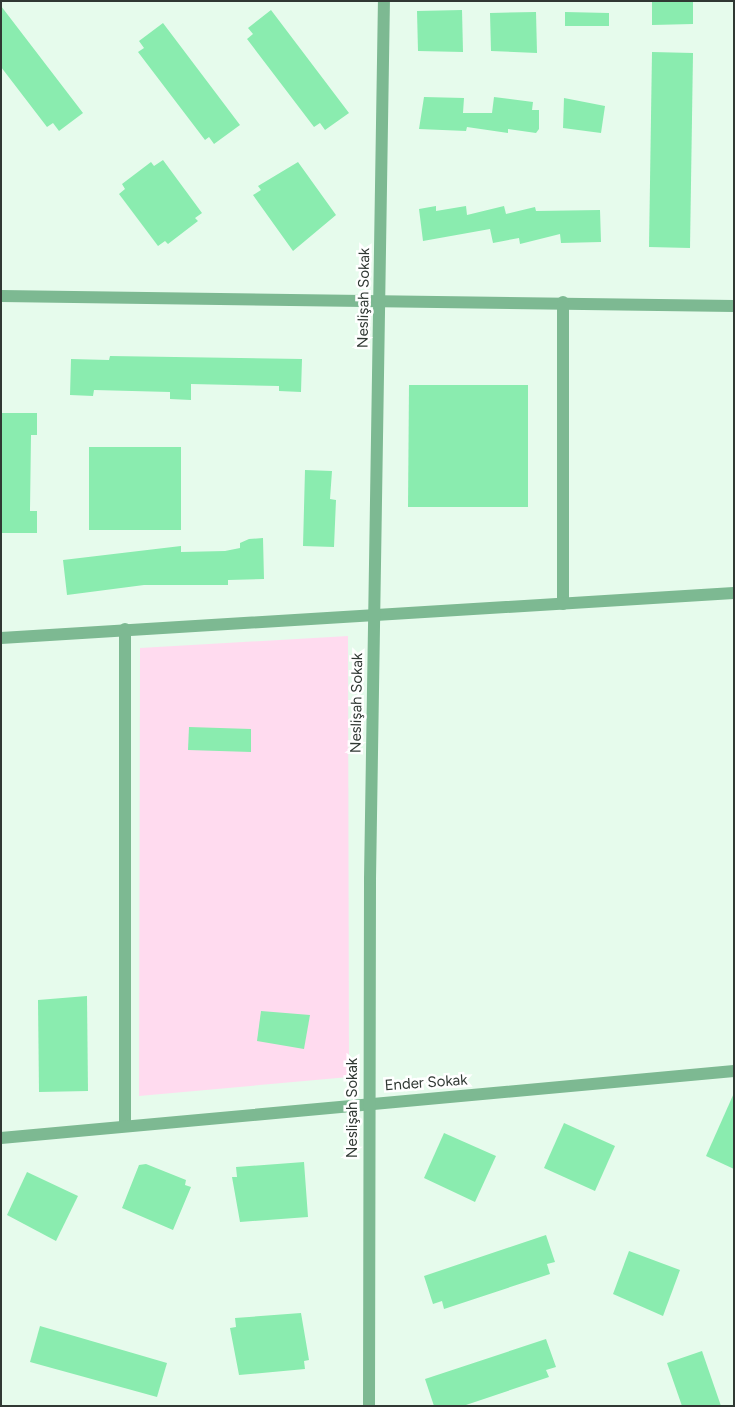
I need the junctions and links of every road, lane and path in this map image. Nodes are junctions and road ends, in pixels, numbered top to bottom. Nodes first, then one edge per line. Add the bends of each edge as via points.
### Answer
1 (384, 1) edge
2 (1, 296) edge
3 (380, 299) junction
4 (563, 302) junction
5 (734, 306) edge
6 (734, 593) edge
7 (563, 604) junction
8 (375, 616) junction
9 (125, 629) junction
10 (1, 638) edge
11 (734, 1071) edge
12 (370, 1103) junction
13 (125, 1126) junction
14 (1, 1138) edge
15 (369, 1406) edge

1 - 3 street, Neslişah Sokak
2 - 3 street
3 - 4 street
3 - 8 street, Neslişah Sokak
4 - 5 street
4 - 7 street
6 - 7 street
7 - 8 street
8 - 9 street
8 - 12 street, Neslişah Sokak
9 - 10 street
9 - 13 street
11 - 12 street, Ender Sokak via 590,1088
12 - 13 street, Ender Sokak
12 - 15 street, Neslişah Sokak
13 - 14 street, Ender Sokak

